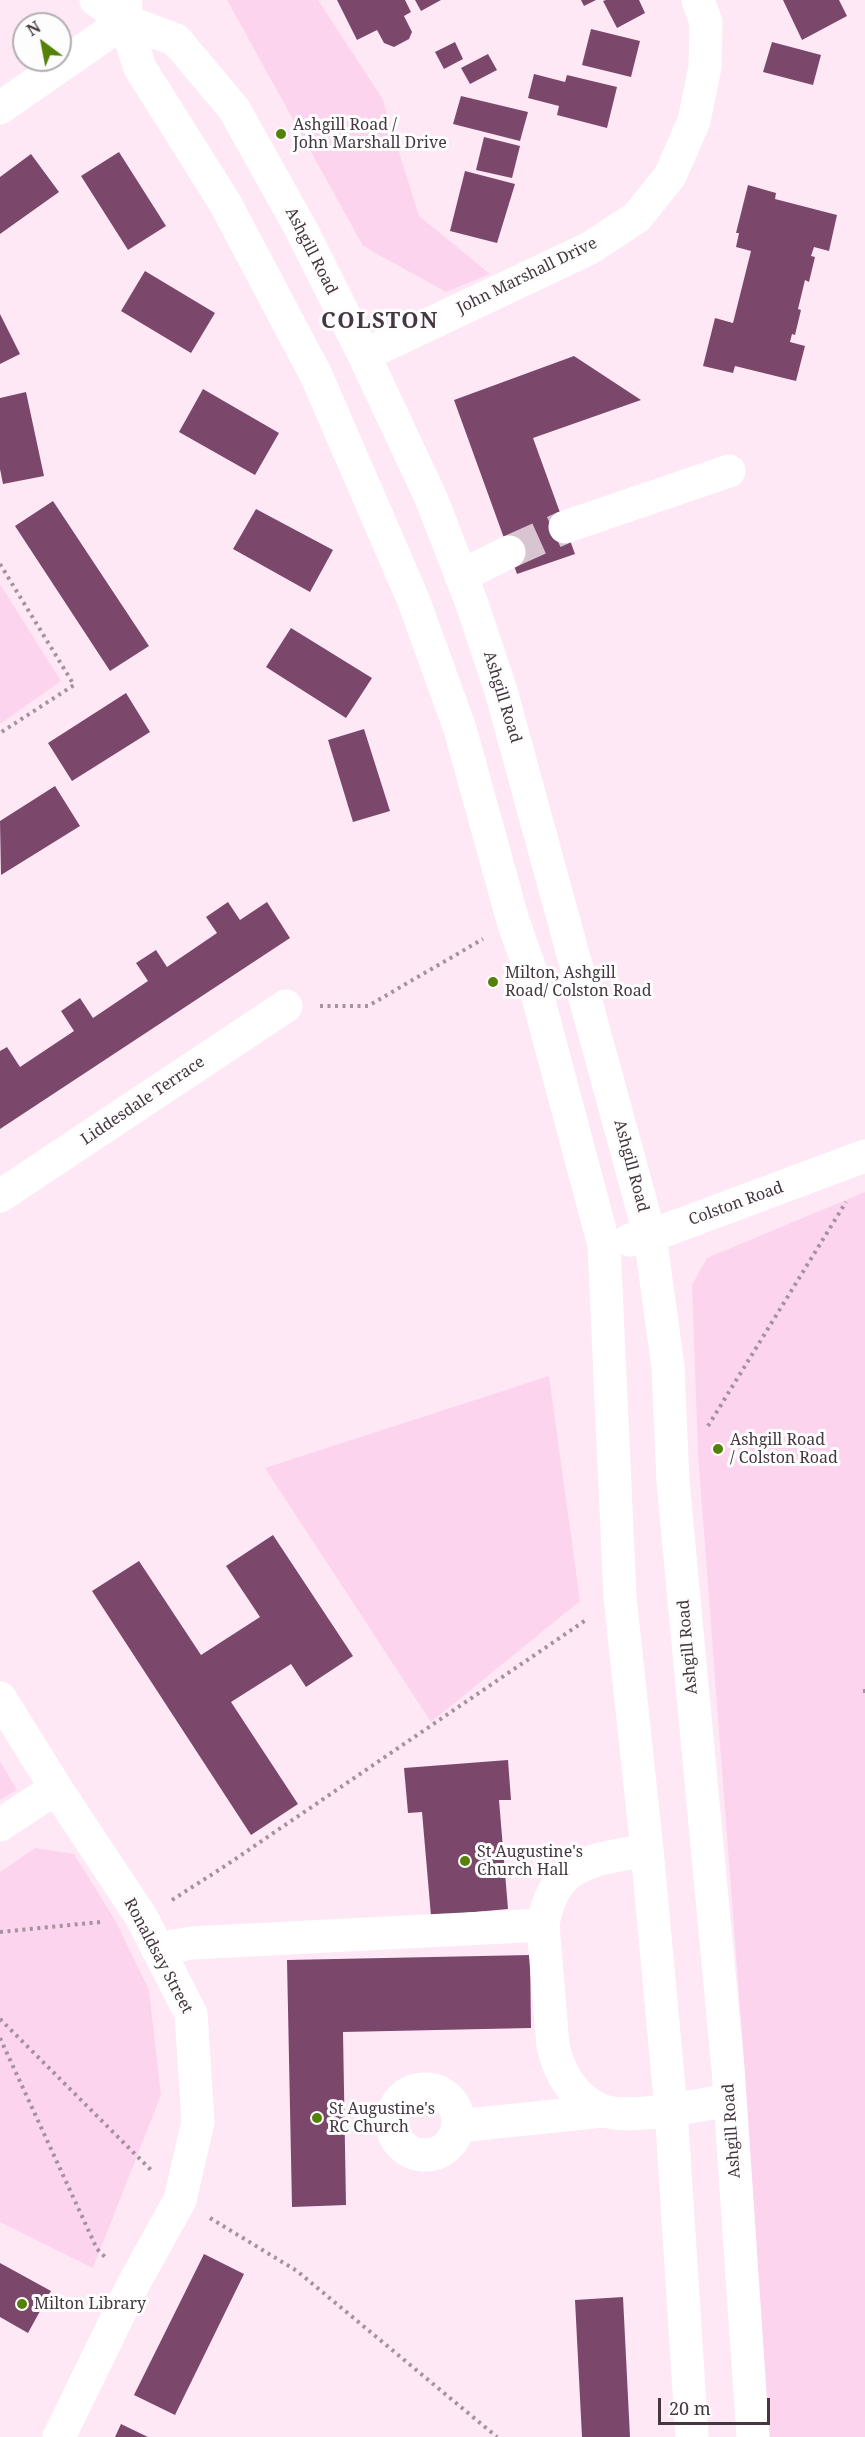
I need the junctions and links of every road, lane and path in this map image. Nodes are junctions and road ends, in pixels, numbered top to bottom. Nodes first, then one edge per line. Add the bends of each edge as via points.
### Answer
1 (96, 0) edge
2 (698, 0) edge
3 (126, 11) edge
4 (0, 108) edge
5 (364, 355) junction
6 (729, 471) dead end
7 (565, 527) tunnel mouth
8 (509, 552) tunnel mouth
9 (0, 564) edge
10 (461, 576) junction
11 (0, 732) edge
12 (513, 921) junction
13 (286, 1006) joint
14 (865, 1156) edge
15 (0, 1196) edge
16 (846, 1201) dead end
17 (650, 1236) junction
18 (604, 1245) junction
19 (704, 1432) dead end
20 (620, 1597) junction
21 (0, 1698) edge
22 (56, 1788) junction
23 (0, 1825) edge
24 (647, 1851) junction
25 (142, 1918) junction
26 (543, 1925) junction
27 (0, 1932) edge
28 (157, 1948) junction
29 (0, 2019) edge
30 (0, 2038) edge
31 (729, 2100) junction
32 (671, 2109) junction
33 (603, 2111) junction
34 (458, 2126) dead end
35 (180, 2200) junction
36 (134, 2283) junction
37 (58, 2437) edge
38 (497, 2437) edge
39 (692, 2437) edge
40 (753, 2437) edge

1 - 3 street, Ashgill Road
2 - 5 street, John Marshall Drive via 706,22 705,67 694,121 670,176 638,217 590,248
3 - 4 street
3 - 5 street, Ashgill Road via 176,40 234,109 301,229
3 - 12 street via 140,68 225,203 316,375 413,599 460,729
5 - 10 street, Ashgill Road via 431,498
6 - 7 street
8 - 10 street
9 - 11 path via 74,685
10 - 17 street, Ashgill Road via 501,691
12 - 13 path via 368,1006
12 - 18 street via 532,975
13 - 15 street, Liddesdale Terrace
14 - 17 street, Colston Road
16 - 19 path
17 - 18 street, Colston Road
17 - 31 street, Ashgill Road via 668,1367 673,1482
18 - 20 street
20 - 24 street
20 - 25 path via 225,1866
21 - 22 street, Ronaldsay Street
22 - 23 street
22 - 25 street, Ronaldsay Street
24 - 26 street via 581,1864 553,1889
24 - 32 street
25 - 27 path
25 - 28 street, Ronaldsay Street
26 - 28 street
26 - 33 street via 557,2061 574,2091
28 - 35 street, Ronaldsay Street via 191,2014 198,2122
29 - 35 path
30 - 36 path via 97,2249
31 - 32 street
31 - 40 street, Ashgill Road
32 - 33 street
32 - 39 street
33 - 34 street
35 - 36 street, Ronaldsay Street
35 - 38 path via 297,2271
36 - 37 street, Ronaldsay Street

